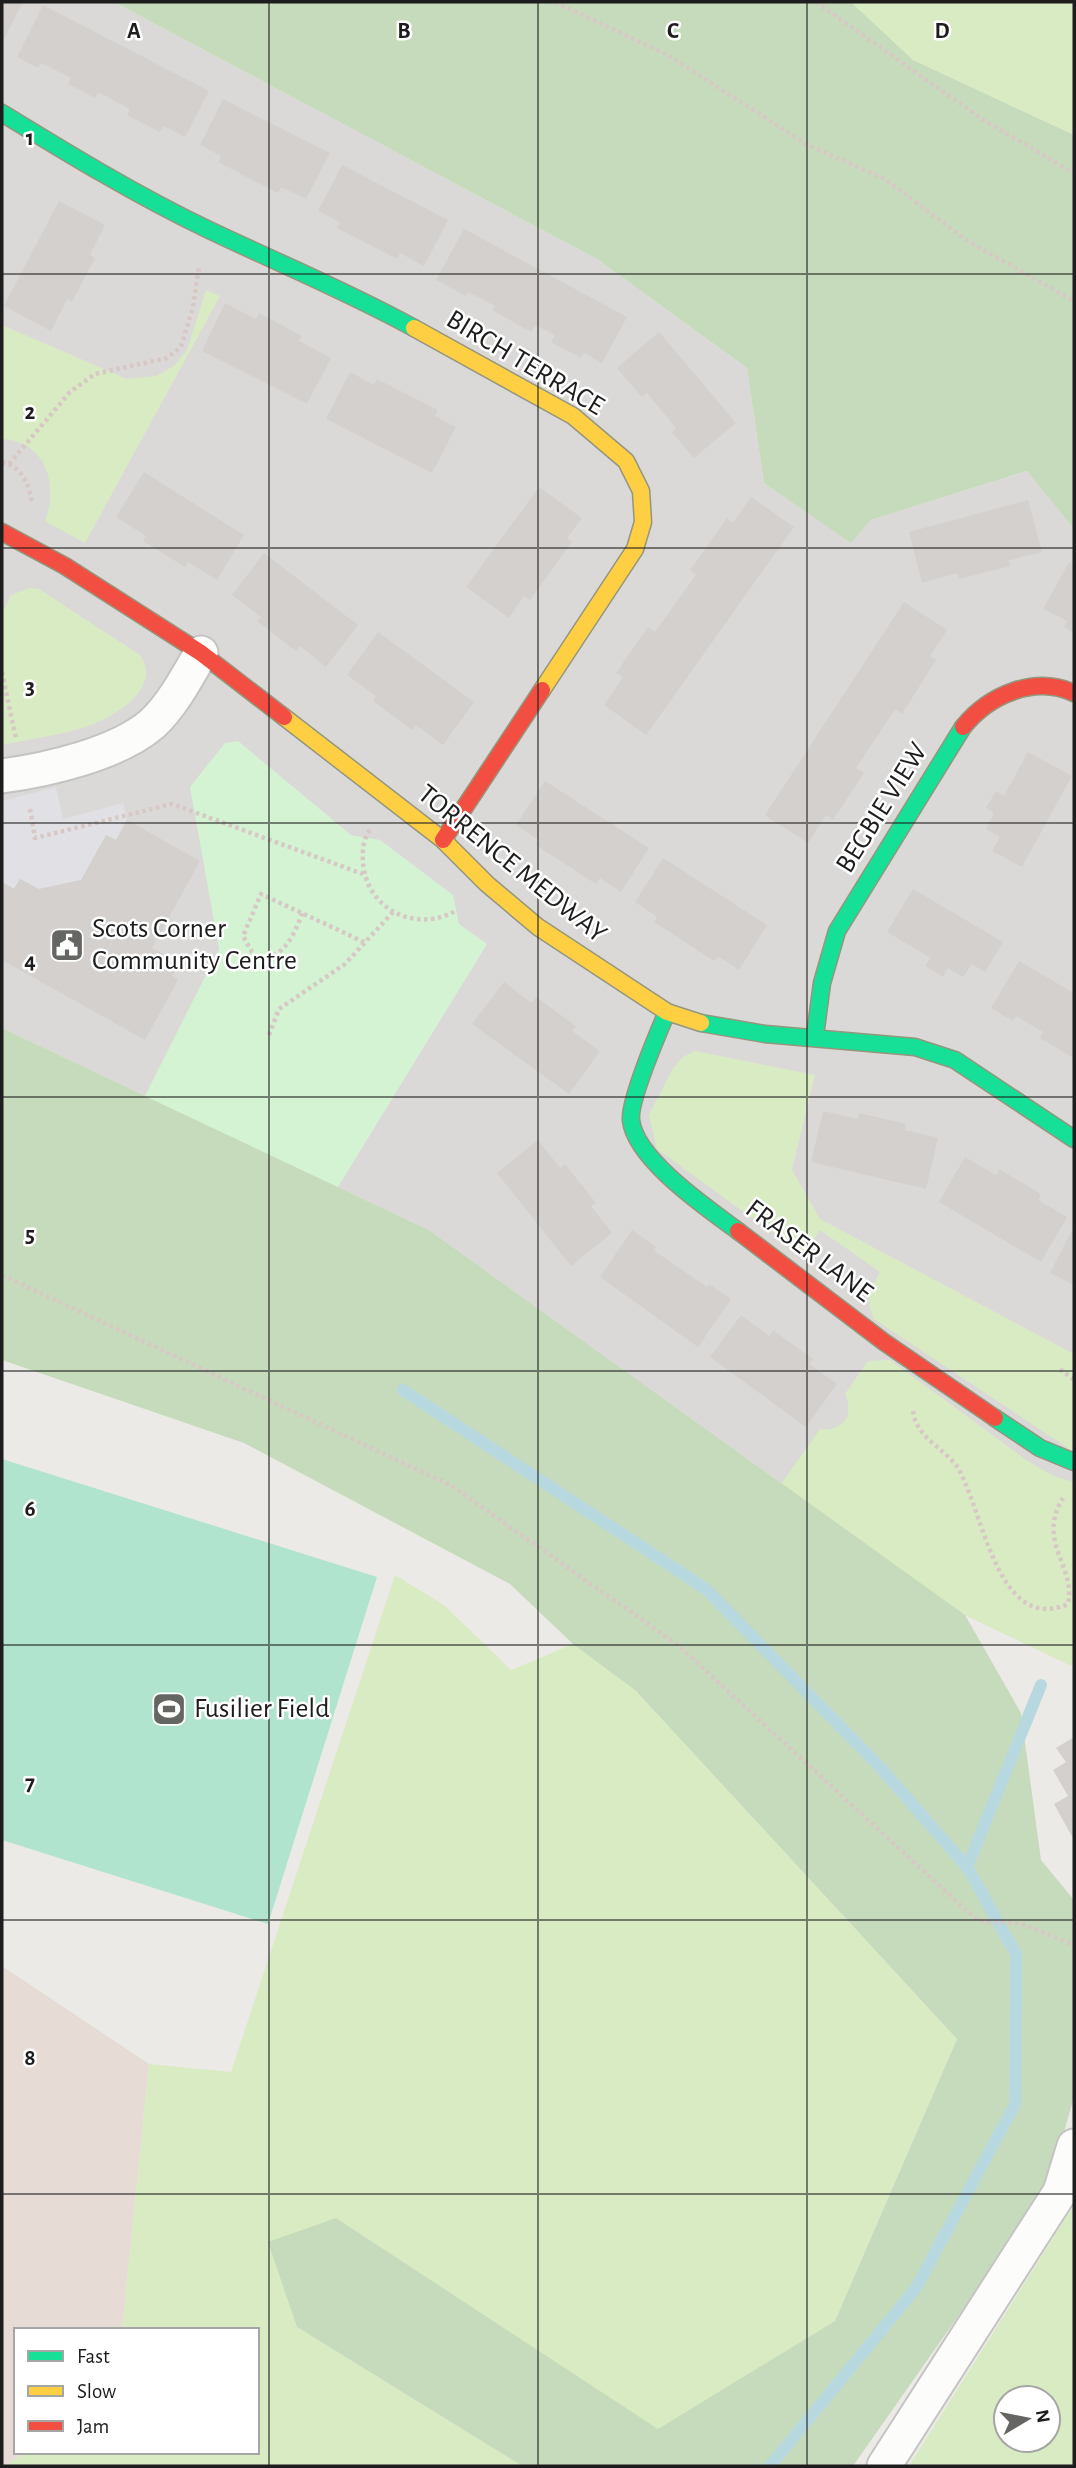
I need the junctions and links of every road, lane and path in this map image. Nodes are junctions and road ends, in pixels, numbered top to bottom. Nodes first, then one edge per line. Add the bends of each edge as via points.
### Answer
1 (555, 2) edge
2 (816, 2) edge
3 (2, 113) edge
4 (1074, 173) edge
5 (205, 228) junction
6 (1074, 301) edge
7 (9, 464) dead end
8 (2, 534) edge
9 (201, 653) junction
10 (2, 672) edge
11 (1074, 693) edge
12 (13, 775) edge
13 (391, 800) junction
14 (443, 840) junction
15 (363, 874) junction
16 (487, 884) junction
17 (393, 912) junction
18 (302, 913) junction
19 (366, 943) junction
20 (667, 1012) junction
21 (269, 1035) dead end
22 (815, 1036) junction
23 (1074, 1139) edge
24 (2, 1275) edge
25 (1060, 1369) dead end
26 (1074, 1380) edge
27 (909, 1401) dead end
28 (1074, 1462) edge
29 (1069, 1489) dead end
30 (1074, 1945) edge
31 (1074, 2146) edge
32 (884, 2466) edge

1 - 6 path via 668,55 806,144 885,179 969,242
2 - 4 path via 985,121
3 - 5 street, BIRCH TERRACE via 107,177
5 - 7 path via 193,307 181,347 167,358 95,374 70,391
5 - 14 street, BIRCH TERRACE via 371,304 573,416 626,461 641,491 643,522 635,549
8 - 9 street, TORRENCE MEDWAY via 65,566
9 - 12 street via 154,722 129,741
9 - 13 street, TORRENCE MEDWAY
10 - 12 path
11 - 22 street, BEGBIE VIEW via 1059,686 1012,692 985,705 964,725 837,931 819,993
12 - 15 path via 35,838 172,804
13 - 14 street, TORRENCE MEDWAY
13 - 15 path via 366,835
14 - 16 street, TORRENCE MEDWAY
15 - 17 path via 371,891
16 - 17 path via 455,912 438,919 419,920
16 - 20 street, TORRENCE MEDWAY via 538,926
17 - 19 path
18 - 18 path via 261,894 243,936 252,952 262,960 274,957 288,944
18 - 19 path
19 - 21 path via 345,964 279,1009
20 - 22 street, TORRENCE MEDWAY via 765,1034
20 - 28 street, FRASER LANE via 630,1116 635,1139 679,1186 884,1342 1040,1448
22 - 23 street, TORRENCE MEDWAY via 915,1047 955,1060
24 - 30 path via 452,1486 678,1645 978,1921 1020,1923
25 - 26 path
27 - 29 path via 918,1427 957,1466 999,1572 1016,1594 1036,1608 1068,1604 1074,1591 1054,1523
31 - 32 street via 1060,2192

